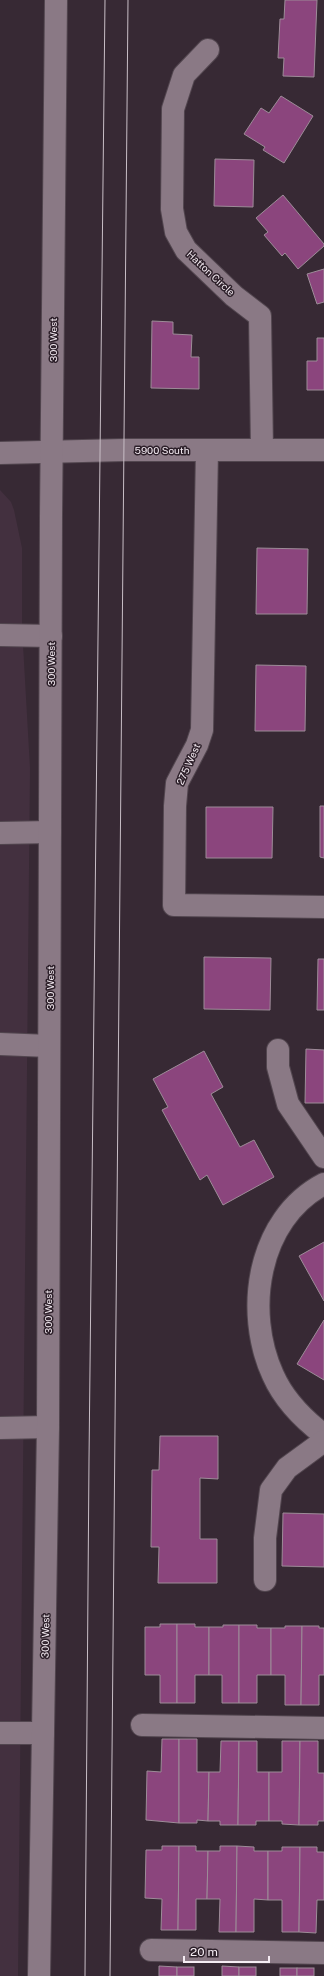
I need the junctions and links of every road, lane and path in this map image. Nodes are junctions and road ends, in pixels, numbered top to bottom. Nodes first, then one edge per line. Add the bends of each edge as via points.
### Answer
1 (56, 0) edge
2 (208, 50) dead end
3 (207, 450) junction
4 (262, 450) junction
5 (324, 450) edge
6 (52, 452) junction
7 (0, 453) edge
8 (0, 635) edge
9 (51, 636) junction
10 (50, 832) junction
11 (0, 833) edge
12 (324, 907) edge
13 (0, 1044) edge
14 (49, 1046) junction
15 (278, 1050) dead end
16 (324, 1157) edge
17 (324, 1184) edge
18 (48, 1427) junction
19 (0, 1428) edge
20 (324, 1435) edge
21 (324, 1441) edge
22 (265, 1580) dead end
23 (142, 1725) dead end
24 (324, 1728) edge
25 (0, 1733) edge
26 (43, 1733) junction
27 (151, 1950) dead end
28 (324, 1953) edge
29 (40, 1976) edge

1 - 6 street, 300 West
2 - 4 street, Hatton Circle via 184,75 173,109 172,209 176,232 186,250 234,296 260,316
3 - 4 street, 5900 South
3 - 6 street, 5900 South
3 - 12 street, 275 West via 202,730 177,783 174,905
4 - 5 street, 5900 South
6 - 7 street, 5900 South
6 - 9 street, 300 West
8 - 9 street
9 - 10 street, 300 West
10 - 11 street
10 - 14 street, 300 West
13 - 14 street
14 - 18 street, 300 West
15 - 16 street via 278,1067 288,1104
17 - 20 street via 312,1190 278,1228 261,1274 258,1302 264,1355 274,1377 288,1401 303,1419
18 - 19 street
18 - 26 street, 300 West
21 - 22 street via 287,1468 271,1490 265,1538
23 - 24 street
25 - 26 street
26 - 29 street, 300 West
27 - 28 street

